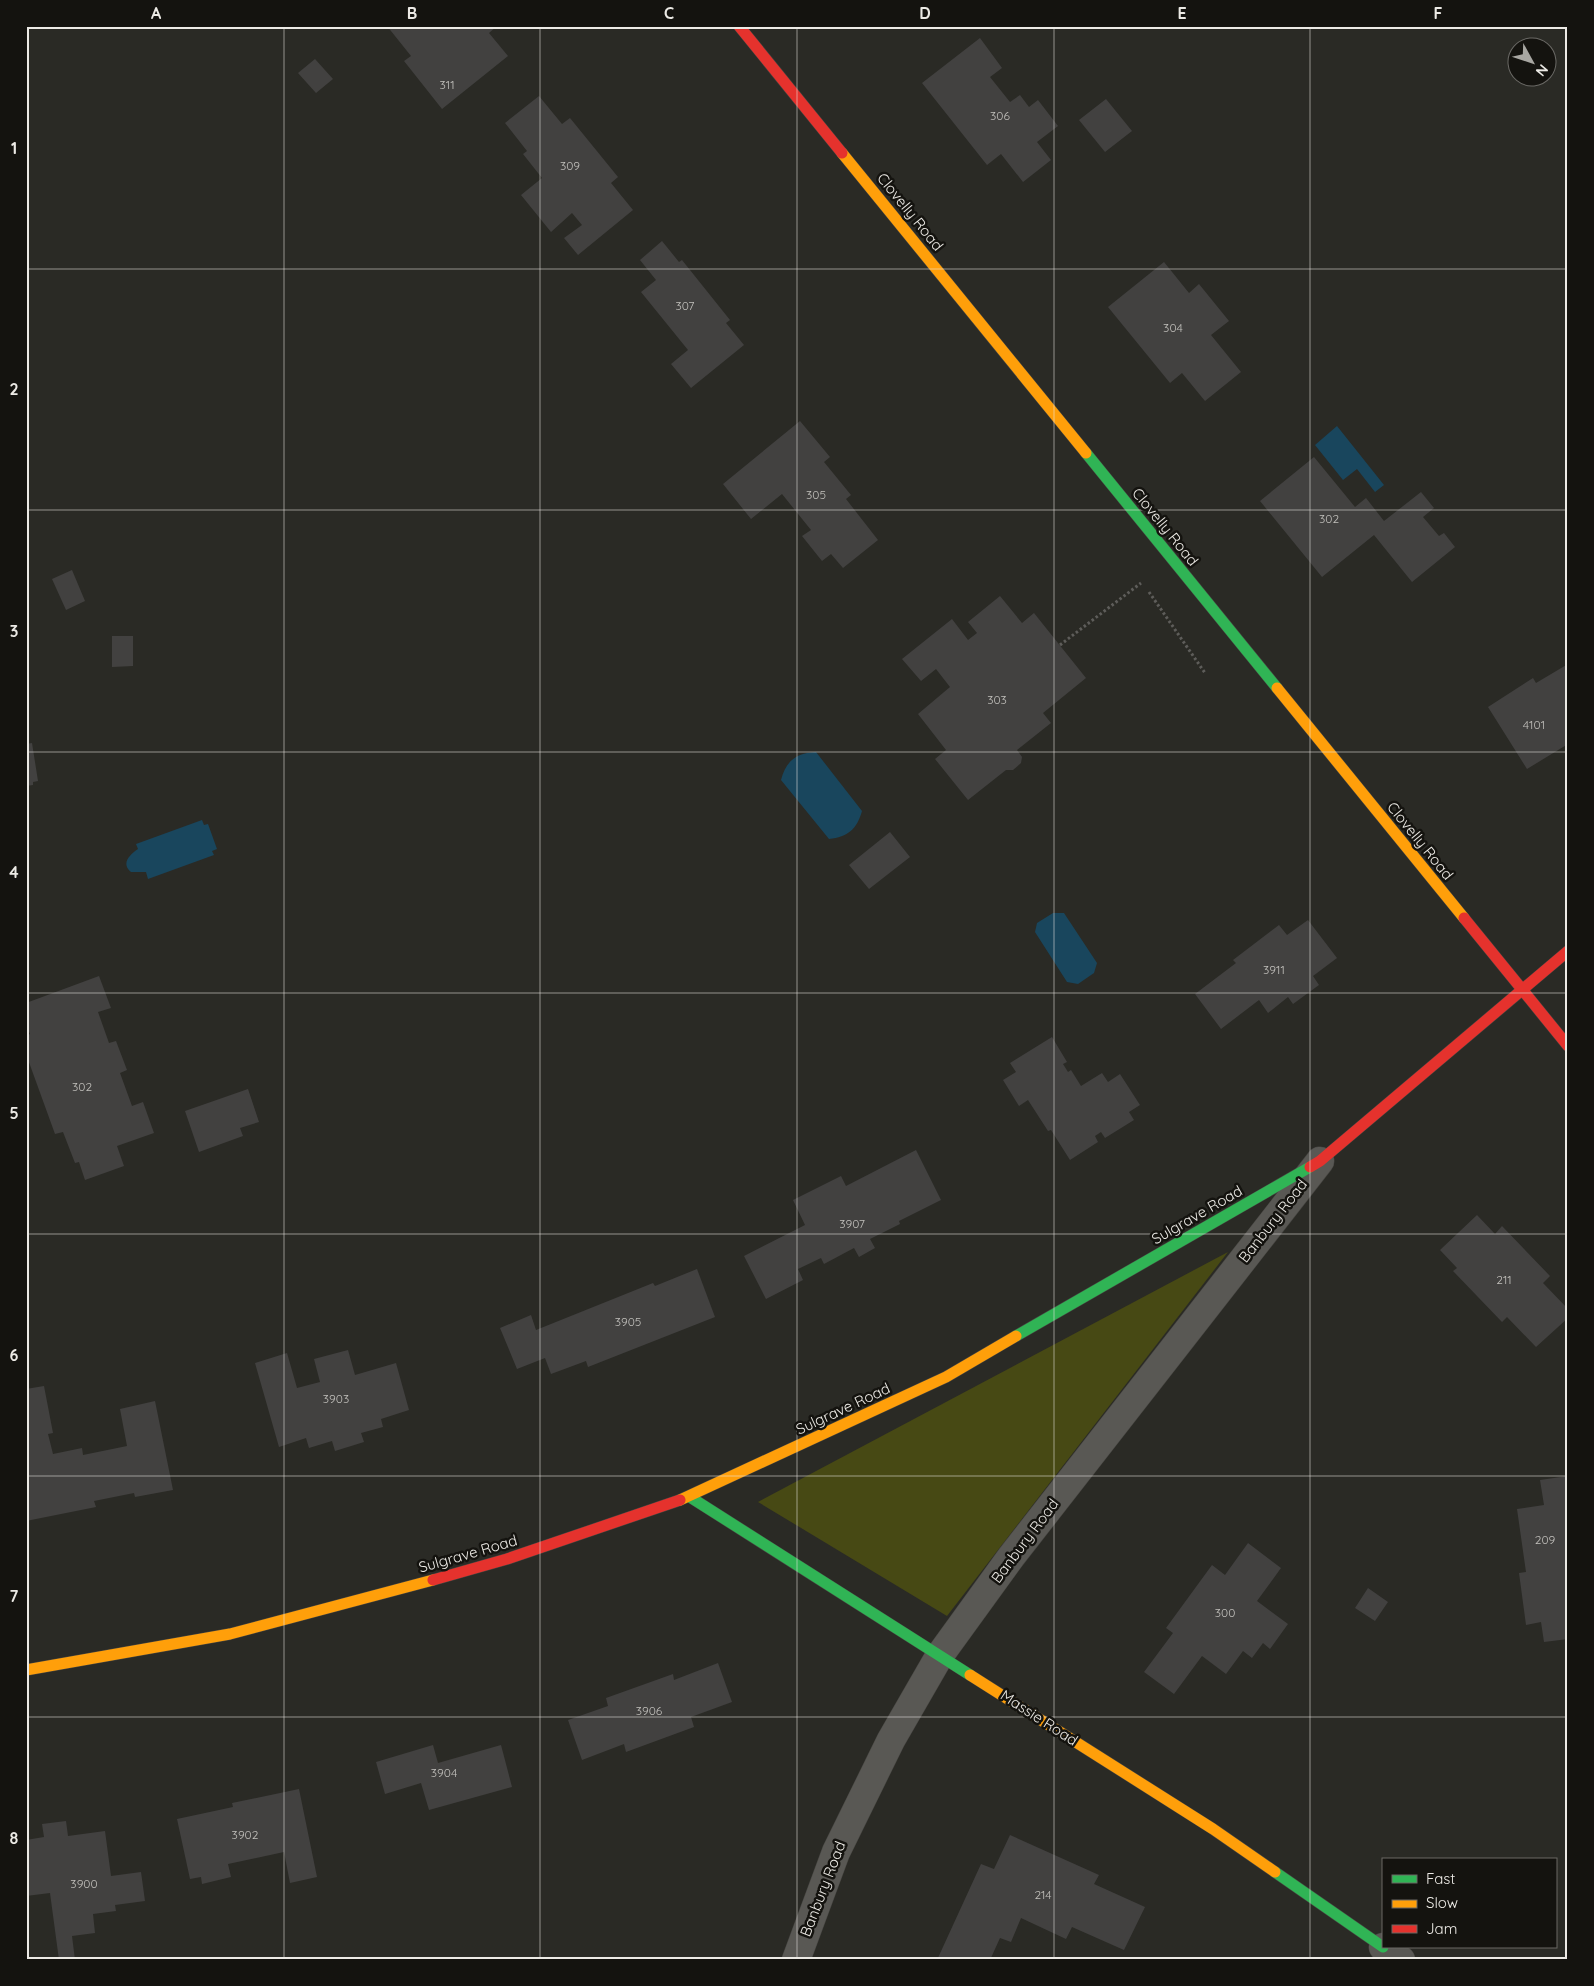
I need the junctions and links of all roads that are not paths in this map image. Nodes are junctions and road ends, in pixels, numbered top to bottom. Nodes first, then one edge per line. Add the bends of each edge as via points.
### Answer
1 (739, 26) edge
2 (1568, 951) edge
3 (1521, 990) junction
4 (1568, 1046) edge
5 (1320, 1161) junction
6 (690, 1497) junction
7 (940, 1655) junction
8 (26, 1670) edge
9 (1382, 1946) edge
10 (1384, 1948) edge
11 (796, 1960) edge
12 (1401, 1960) edge

1 - 3 street, Clovelly Road
2 - 3 street, Sulgrave Road
3 - 4 street, Clovelly Road
3 - 5 street, Sulgrave Road
5 - 6 street, Sulgrave Road via 946,1377
5 - 7 street, Banbury Road via 1011,1557
6 - 7 street, Massie Road
6 - 8 street, Sulgrave Road via 507,1559 278,1622 230,1634
7 - 9 street, Massie Road via 1213,1829
7 - 11 street, Banbury Road via 891,1740 836,1852
10 - 12 street, Massie Road

